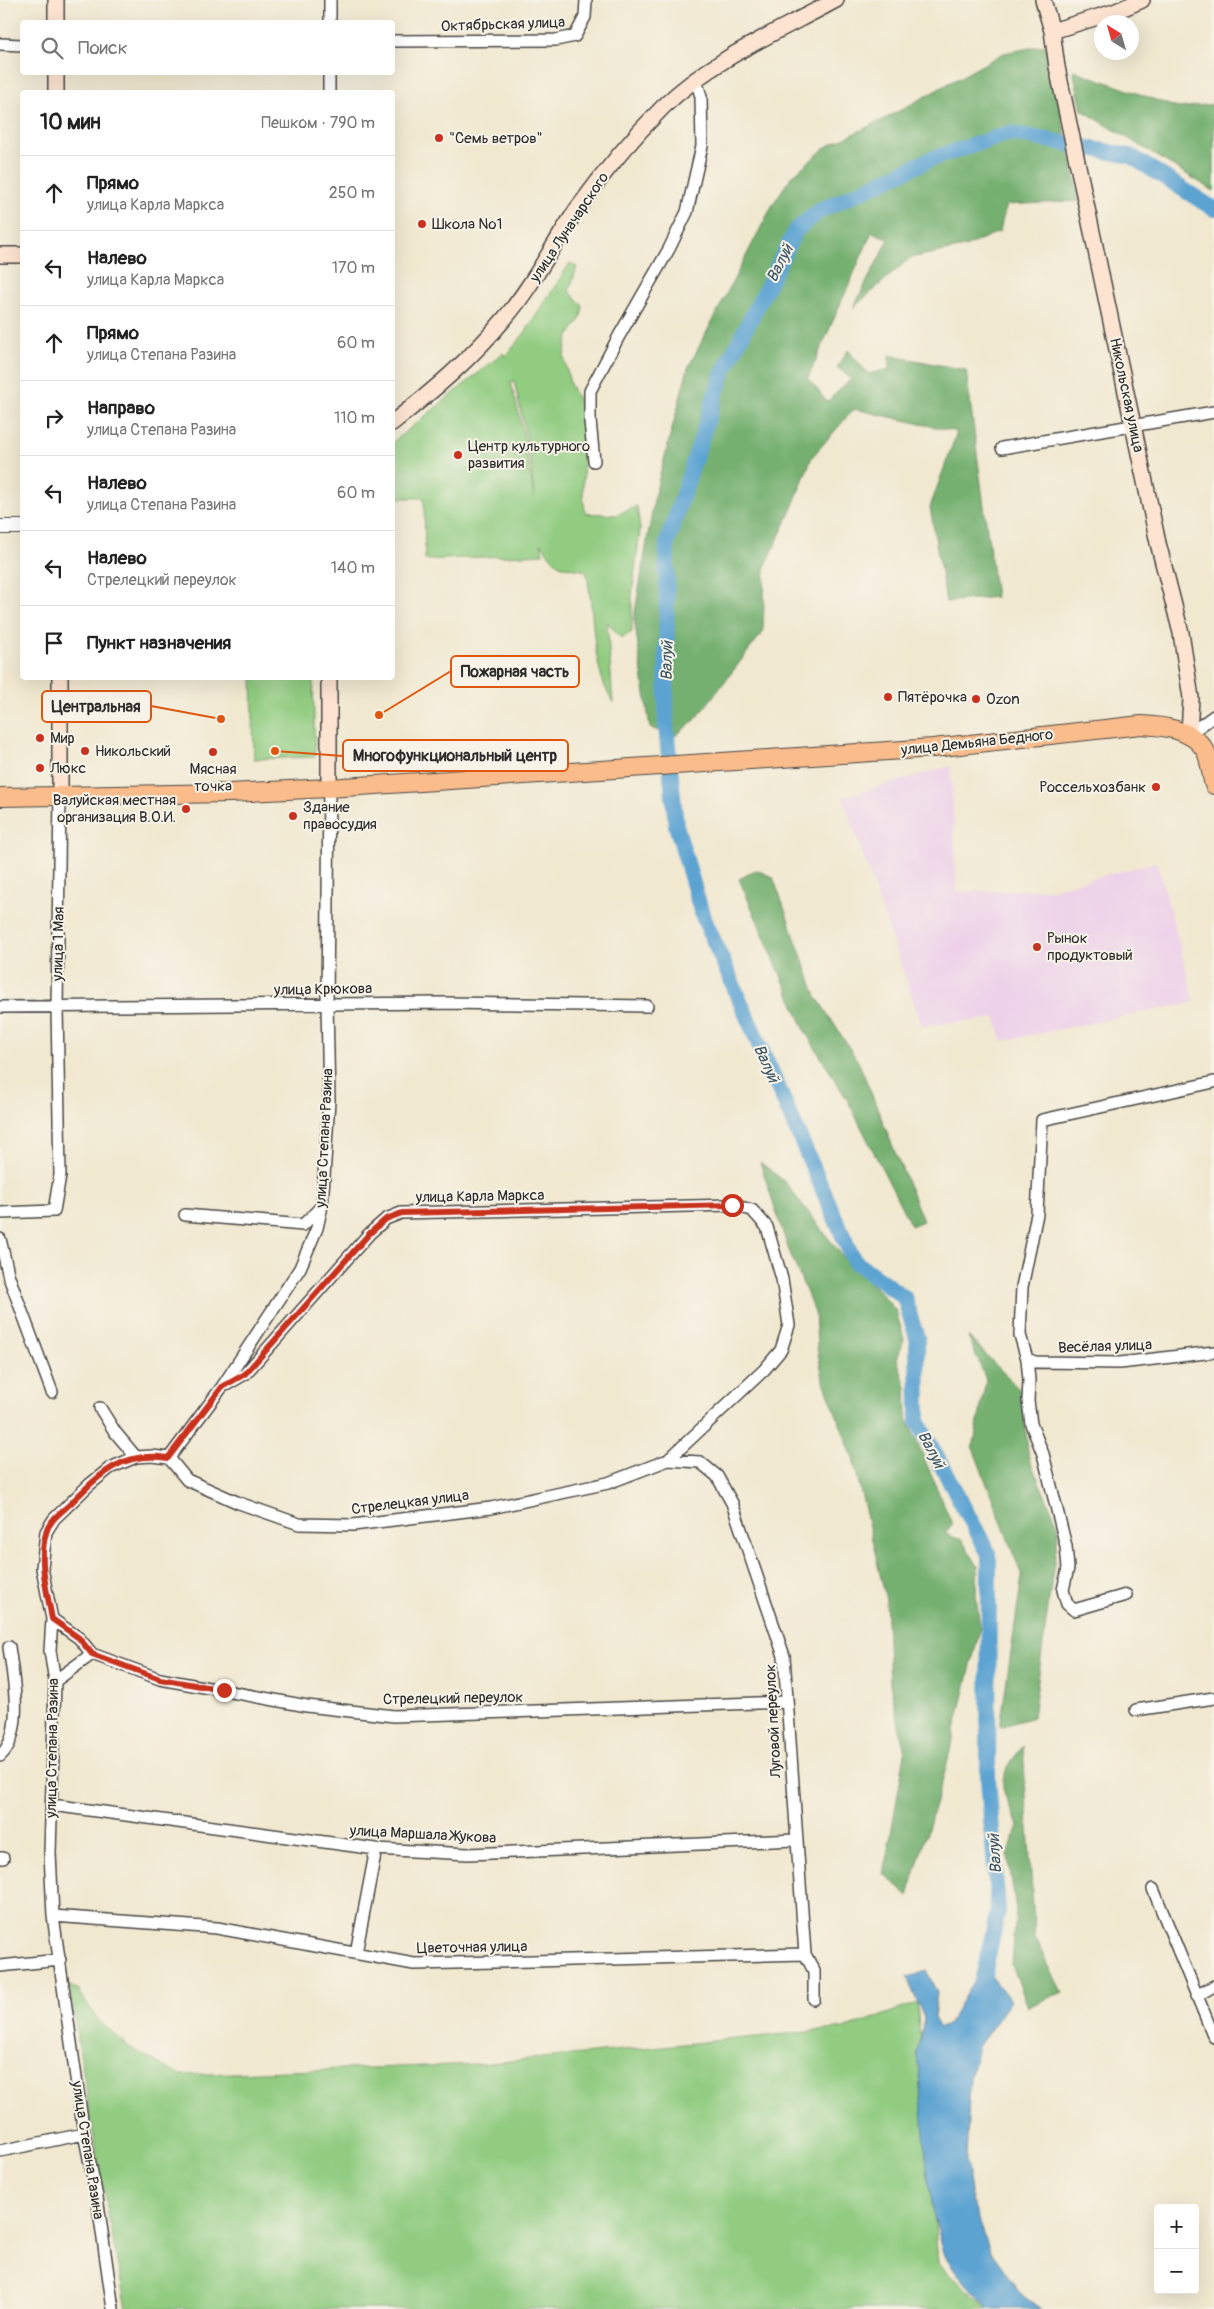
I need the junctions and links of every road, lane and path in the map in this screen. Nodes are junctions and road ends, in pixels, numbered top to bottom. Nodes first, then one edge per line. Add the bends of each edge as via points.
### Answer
1 (56, 0) edge
2 (330, 0) edge
3 (586, 0) edge
4 (836, 0) edge
5 (1043, 0) edge
6 (1142, 0) edge
7 (56, 20) edge
8 (330, 20) edge
9 (1052, 31) junction
10 (395, 41) edge
11 (0, 44) edge
12 (20, 44) edge
13 (56, 75) edge
14 (329, 75) edge
15 (696, 79) junction
16 (56, 90) edge
17 (329, 90) edge
18 (0, 255) edge
19 (20, 255) edge
20 (1214, 412) edge
21 (395, 420) edge
22 (1133, 425) junction
23 (1002, 448) dead end
24 (594, 461) dead end
25 (0, 527) edge
26 (20, 527) edge
27 (60, 680) edge
28 (329, 680) edge
29 (1214, 716) edge
30 (1189, 734) junction
31 (1214, 785) edge
32 (329, 788) junction
33 (60, 796) junction
34 (0, 797) edge
35 (327, 1004) junction
36 (0, 1006) edge
37 (647, 1006) dead end
38 (57, 1007) junction
39 (1214, 1082) edge
40 (322, 1206) junction
41 (0, 1213) edge
42 (185, 1215) dead end
43 (0, 1239) edge
44 (1214, 1352) edge
45 (1027, 1359) junction
46 (222, 1387) junction
47 (52, 1392) dead end
48 (100, 1408) dead end
49 (136, 1457) junction
50 (168, 1458) junction
51 (668, 1460) junction
52 (1126, 1595) dead end
53 (52, 1619) junction
54 (9, 1647) dead end
55 (92, 1654) junction
56 (55, 1681) junction
57 (1214, 1698) edge
58 (786, 1702) junction
59 (1136, 1710) dead end
60 (0, 1756) edge
61 (52, 1805) junction
62 (795, 1840) junction
63 (376, 1849) junction
64 (1153, 1888) dead end
65 (52, 1916) junction
66 (356, 1952) junction
67 (804, 1954) junction
68 (60, 1960) junction
69 (0, 1966) edge
70 (1214, 1986) edge
71 (1196, 1996) junction
72 (814, 1999) dead end
73 (1214, 2036) edge
74 (84, 2134) junction
75 (0, 2152) edge
76 (113, 2309) edge

1 - 7 main road
2 - 8 street
3 - 10 street, Октябрьская улица via 585,17 575,36 556,40
4 - 15 main road, улица Луначарского
5 - 9 main road, Никольская улица
6 - 9 main road
9 - 22 main road, Никольская улица
11 - 12 street
13 - 16 main road
14 - 17 street
15 - 21 main road, улица Луначарского via 664,107 616,158 577,209 539,273 506,317 470,357
15 - 24 street via 702,97 702,146 687,212 590,391
18 - 19 main road
20 - 22 street
22 - 23 street
22 - 30 main road, Никольская улица via 1181,633 1191,698
25 - 26 street
27 - 33 main road, улица 1 Мая
28 - 32 main road, улица Степана Разина
29 - 30 street
30 - 31 main road via 1205,750
30 - 32 main road, улица Демьяна Бедного via 1159,725 1141,725 933,748
32 - 33 main road, улица Демьяна Бедного
32 - 35 street, улица Степана Разина
33 - 34 main road, улица Демьяна Бедного
33 - 38 street, улица 1 Мая
35 - 37 street, улица Крюкова
35 - 38 street, улица Крюкова
35 - 40 street, улица Степана Разина via 329,1101
36 - 38 street, улица Крюкова
38 - 41 street, улица 1 Мая via 60,1175 54,1211
39 - 45 street via 1042,1120 1038,1214 1022,1287 1020,1336
40 - 42 street via 303,1225
40 - 46 street, улица Степана Разина via 317,1228 300,1268
43 - 47 street via 10,1277
44 - 45 street, Весёлая улица via 1120,1363 1035,1362
45 - 52 street via 1031,1424 1043,1454 1066,1546 1068,1568 1063,1590 1067,1604 1074,1610
46 - 50 street, улица Степана Разина
46 - 51 street, улица Карла Маркса via 245,1374 369,1234 386,1219 402,1213 732,1205 752,1210 767,1227 782,1279 789,1325 781,1350
48 - 49 street
49 - 50 street, улица Степана Разина
49 - 53 street, улица Степана Разина via 110,1468 54,1519 46,1532 42,1568
50 - 51 street, Стрелецкая улица via 187,1480 239,1503 299,1524 353,1525 491,1508 608,1482
51 - 58 street, Луговой переулок via 700,1462 717,1476 732,1503 784,1656
53 - 55 street, Стрелецкий переулок via 79,1638
53 - 56 street, улица Степана Разина via 50,1651
54 - 60 street via 15,1697 12,1739
55 - 56 street
55 - 58 street, Стрелецкий переулок via 160,1679 307,1706 394,1716
56 - 61 street, улица Степана Разина
57 - 59 street
58 - 62 street, Луговой переулок
61 - 63 street, улица Маршала Жукова
61 - 65 street, улица Степана Разина
62 - 63 street, улица Маршала Жукова via 468,1854
62 - 67 street, Луговой переулок
63 - 66 street
64 - 71 street
65 - 66 street, Цветочная улица via 217,1928
65 - 68 street, улица Степана Разина
66 - 67 street, Цветочная улица via 414,1964
67 - 72 street, Луговой переулок via 814,1971
68 - 69 street
68 - 74 street, улица Степана Разина
70 - 71 street
71 - 73 street
74 - 75 street
74 - 76 street, улица Степана Разина via 97,2197

